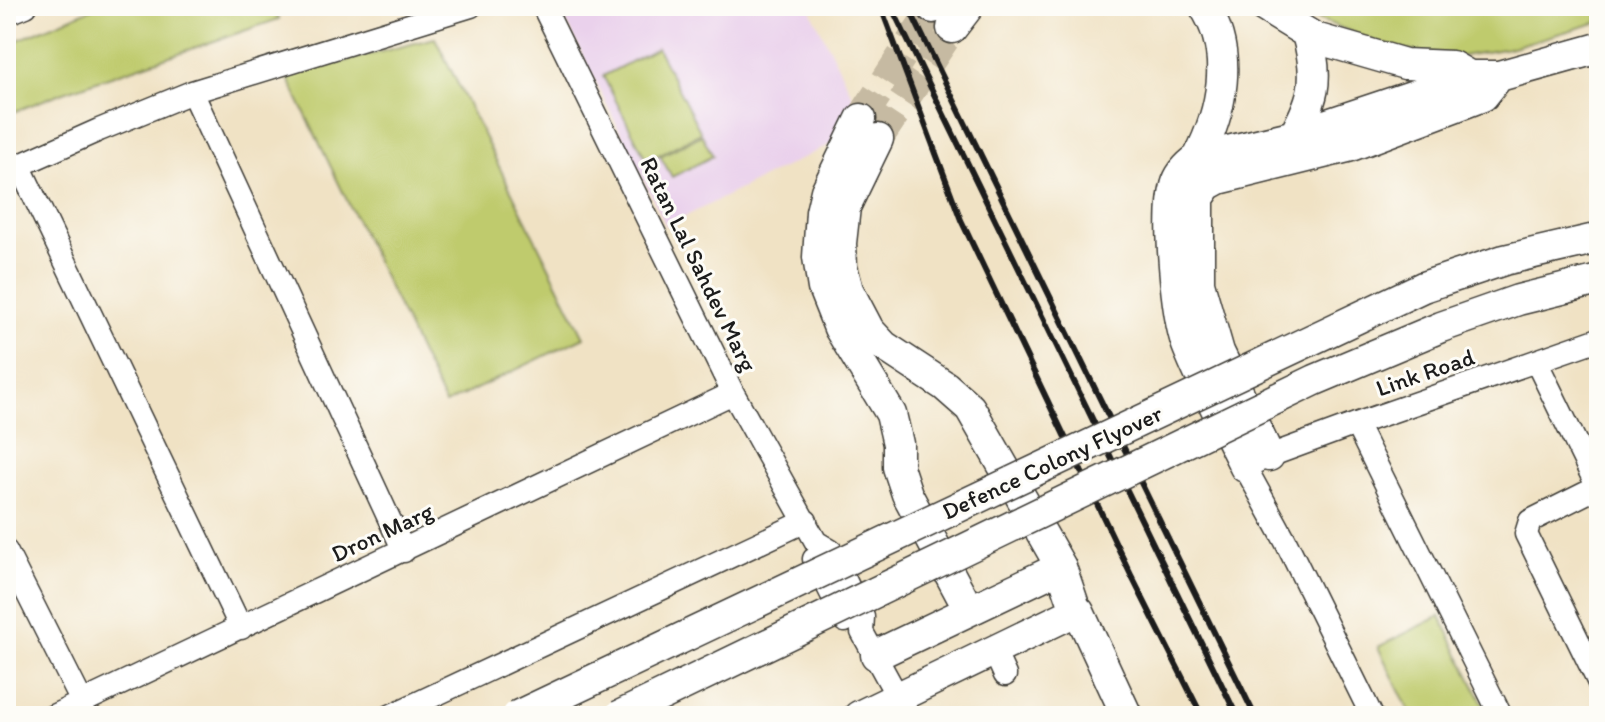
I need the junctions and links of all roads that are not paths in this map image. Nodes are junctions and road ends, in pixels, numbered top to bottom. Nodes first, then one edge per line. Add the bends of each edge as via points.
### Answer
1 (26, 6) edge
2 (471, 6) edge
3 (543, 6) edge
4 (1204, 6) edge
5 (1263, 6) edge
6 (6, 14) edge
7 (1307, 34) junction
8 (1599, 48) edge
9 (1485, 83) junction
10 (192, 92) junction
11 (1295, 135) junction
12 (1198, 158) junction
13 (1280, 165) junction
14 (13, 169) edge
15 (1599, 238) edge
16 (1599, 280) edge
17 (1599, 339) edge
18 (1536, 361) junction
19 (733, 393) junction
20 (1356, 424) junction
21 (1257, 462) junction
22 (1598, 489) edge
23 (806, 521) junction
24 (6, 551) edge
25 (404, 551) junction
26 (1061, 567) junction
27 (961, 613) junction
28 (1080, 616) junction
29 (241, 628) junction
30 (869, 643) junction
31 (992, 662) junction
32 (1599, 683) edge
33 (83, 704) junction
34 (904, 707) edge
35 (53, 716) edge
36 (390, 716) edge
37 (517, 716) edge
38 (619, 716) edge
39 (859, 716) edge
40 (1127, 716) edge
41 (1372, 716) edge
42 (1501, 716) edge

1 - 6 street
2 - 10 street
3 - 19 street, Ratan Lal Sahdev Marg
4 - 12 street via 1221,48 1223,89
5 - 7 street
7 - 9 street via 1405,64 1452,66
7 - 11 street via 1314,83
8 - 9 street
9 - 11 street
9 - 13 street via 1348,147
10 - 14 street
10 - 25 street
11 - 12 street
11 - 13 street
12 - 21 street via 1176,185 1173,202 1176,294 1186,343
13 - 21 street via 1219,179 1202,192 1198,206 1199,283
14 - 29 street
15 - 37 street, Defence Colony Flyover, bridge via 1504,260 1423,287
16 - 38 street, Defence Colony Flyover, bridge via 1441,327 1315,380
17 - 18 street, Link Road
18 - 20 street, Link Road
18 - 22 street
19 - 23 street, Ratan Lal Sahdev Marg
19 - 25 street, Dron Marg
20 - 21 street, Link Road
20 - 42 street
21 - 41 street via 1285,540
22 - 32 street via 1530,521 1526,534
23 - 30 street, Ratan Lal Sahdev Marg via 816,542 831,551 863,617
23 - 36 street
24 - 33 street
25 - 29 street, Dron Marg
26 - 27 street
26 - 27 street via 970,408 884,346 848,290 842,223 870,129 826,191 818,257 823,288 839,328 891,414 907,494
26 - 28 street
27 - 30 street
27 - 31 street via 949,634 955,651
28 - 31 street
28 - 40 street
29 - 33 street, Dron Marg
30 - 34 street, Ratan Lal Sahdev Marg
31 - 34 street
33 - 35 street, Dron Marg
34 - 39 street

